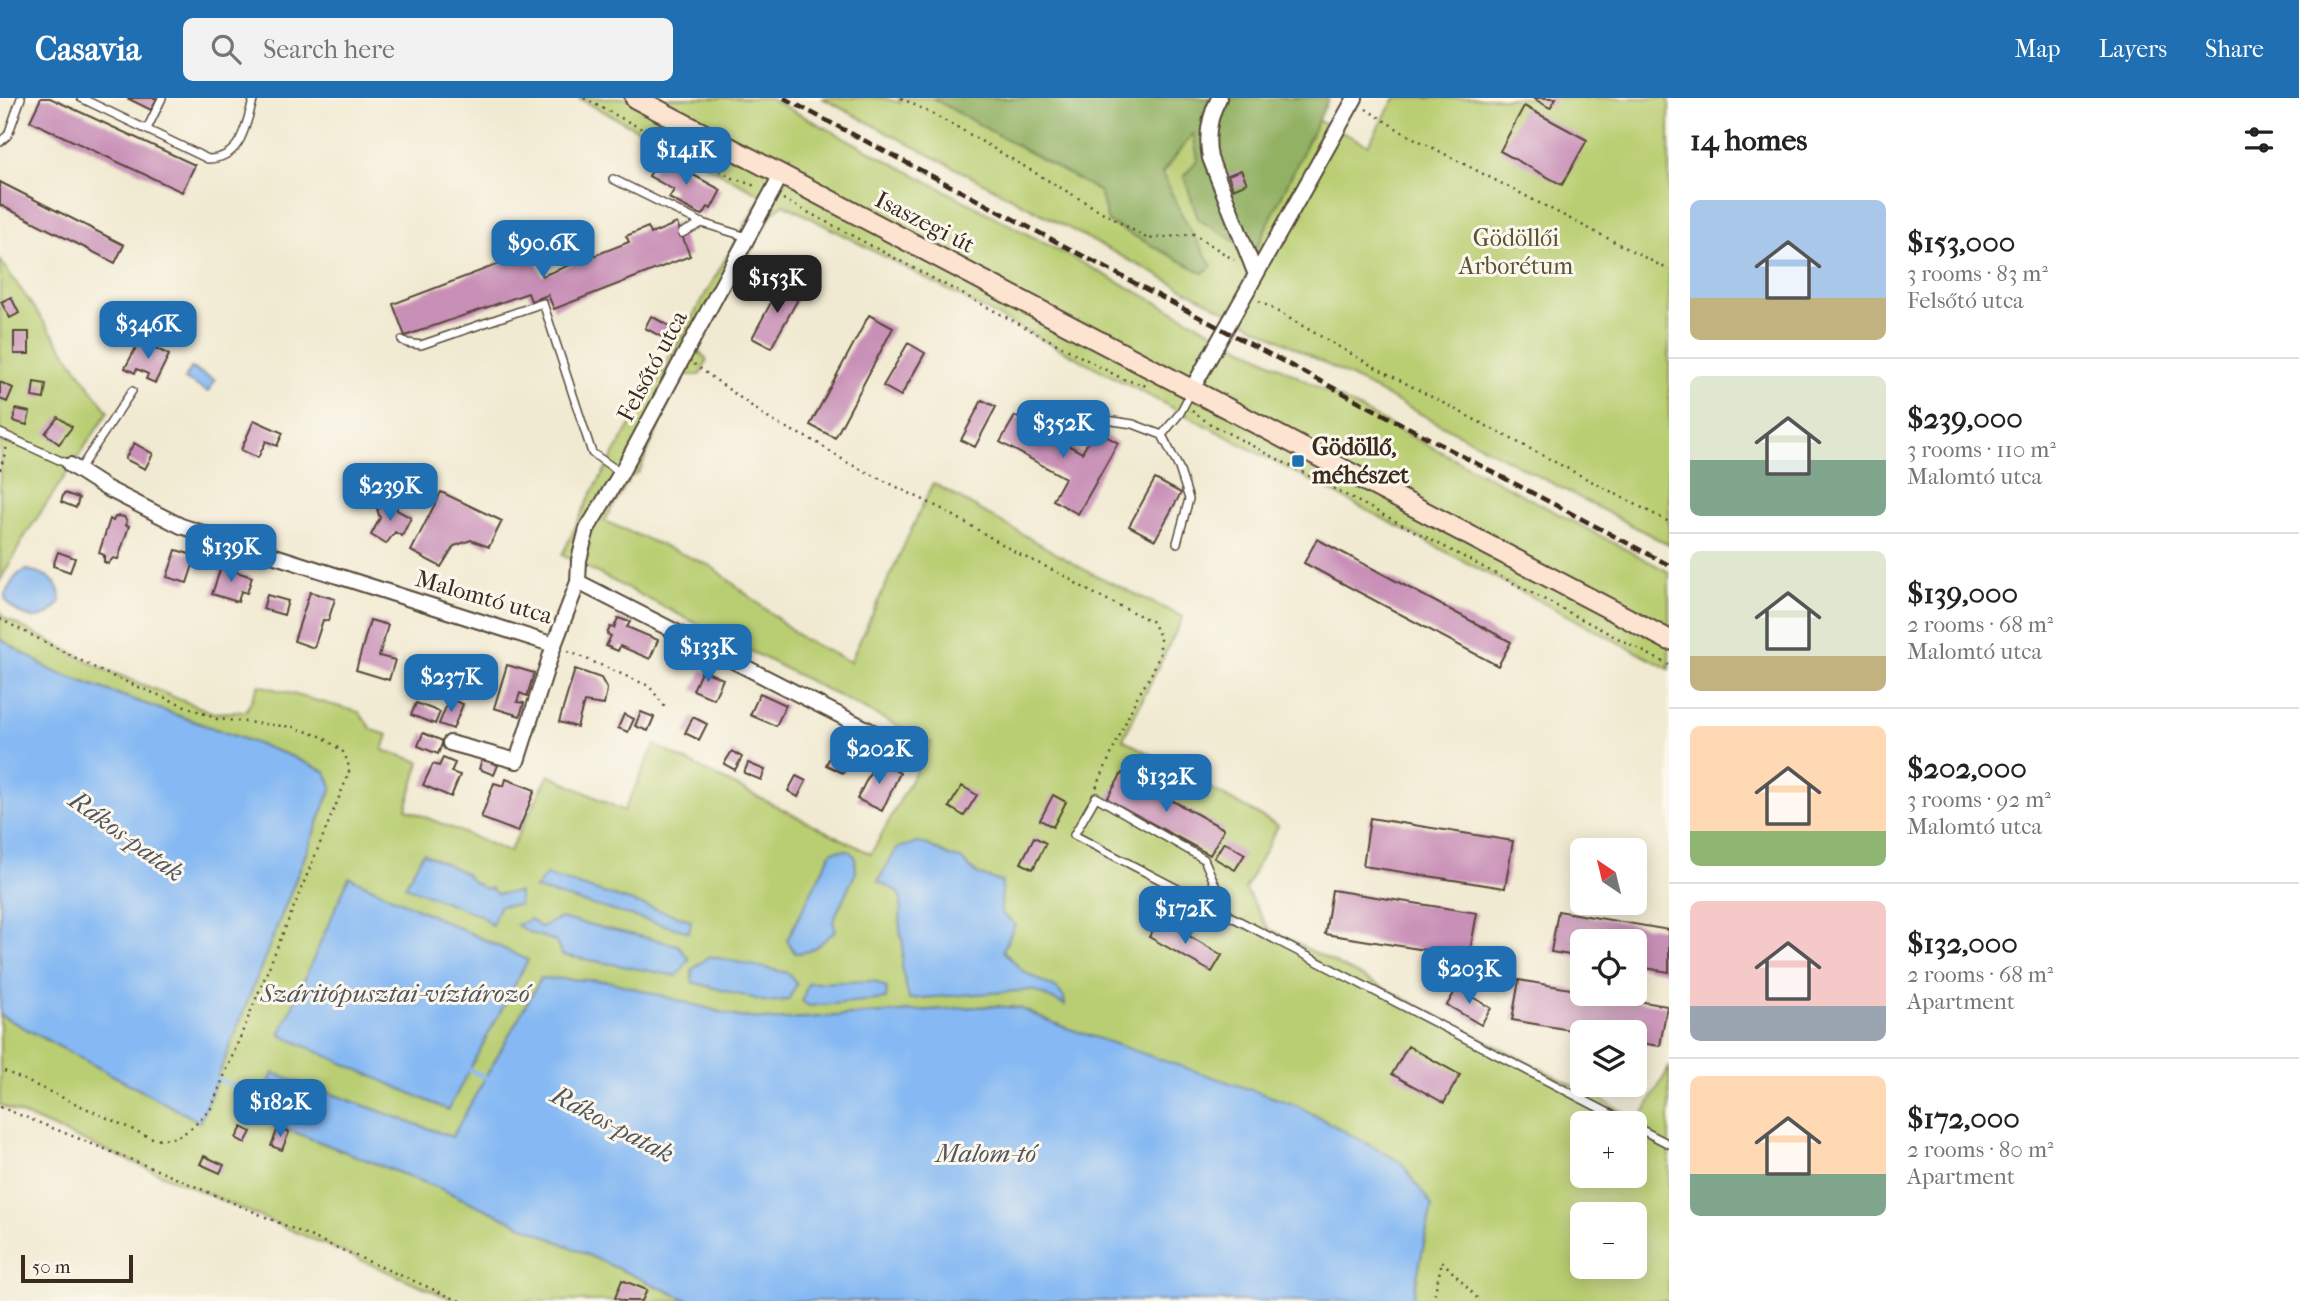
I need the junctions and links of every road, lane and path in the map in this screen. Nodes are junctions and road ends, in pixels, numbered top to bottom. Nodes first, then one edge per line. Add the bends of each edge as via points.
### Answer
1 (21, 98) edge
2 (81, 98) edge
3 (162, 98) edge
4 (254, 98) edge
5 (584, 98) edge
6 (635, 98) edge
7 (901, 98) edge
8 (1219, 98) edge
9 (1354, 100) edge
10 (147, 129) junction
11 (0, 142) edge
12 (781, 175) junction
13 (613, 179) dead end
14 (772, 193) junction
15 (702, 223) junction
16 (682, 233) dead end
17 (747, 237) junction
18 (1669, 270) edge
19 (1256, 275) junction
20 (1246, 294) junction
21 (402, 340) dead end
22 (703, 369) dead end
23 (1155, 388) dead end
24 (132, 391) dead end
25 (1189, 397) junction
26 (1093, 418) dead end
27 (0, 433) edge
28 (1162, 435) junction
29 (10, 436) junction
30 (75, 468) junction
31 (0, 470) edge
32 (621, 473) junction
33 (1669, 522) edge
34 (1177, 543) dead end
35 (578, 582) junction
36 (0, 620) edge
37 (1669, 640) edge
38 (554, 645) junction
39 (1669, 665) edge
40 (666, 708) dead end
41 (450, 743) dead end
42 (912, 752) dead end
43 (1090, 808) junction
44 (1228, 917) junction
45 (0, 1069) edge
46 (0, 1107) edge
47 (1605, 1111) edge
48 (1647, 1133) edge
49 (1669, 1144) edge
50 (460, 1301) edge
51 (1433, 1301) edge
52 (1480, 1301) edge

1 - 11 lane via 8,135
2 - 10 lane
3 - 10 lane
4 - 10 lane via 238,145 218,159 208,159
5 - 14 path via 733,178
6 - 12 main road, Isaszegi út
7 - 19 path via 1148,239 1194,234
8 - 19 street via 1207,140 1210,158
9 - 18 path via 1404,133
9 - 19 street
12 - 14 street, Felsőtó utca
12 - 25 main road, Isaszegi út
13 - 15 lane
14 - 17 street, Felsőtó utca
14 - 23 path via 1123,379
15 - 16 lane
15 - 17 lane
17 - 32 street, Felsőtó utca
19 - 20 street
20 - 25 street
20 - 33 path via 1369,365
21 - 32 lane via 421,345 543,303 592,453
22 - 43 path via 772,421 1151,621 1160,636 1160,654 1098,779
24 - 30 lane
25 - 28 lane
25 - 37 main road, Isaszegi út
25 - 39 path via 1207,422
26 - 28 lane via 1133,424
27 - 29 lane
28 - 34 lane via 1189,499
29 - 30 lane
29 - 31 path
30 - 38 street, Malomtó utca via 181,526
32 - 35 street, Felsőtó utca via 587,529
35 - 38 street, Malomtó utca
35 - 42 street, Malomtó utca
36 - 45 path via 107,674 217,719 293,727 323,737 338,747 349,773 211,1108 191,1129 166,1140 137,1133
38 - 40 path via 649,686
38 - 41 street via 517,761
43 - 44 lane via 1096,797 1204,859
43 - 44 lane via 1074,835
44 - 47 lane
46 - 50 path
48 - 49 lane
51 - 52 path via 1442,1261

